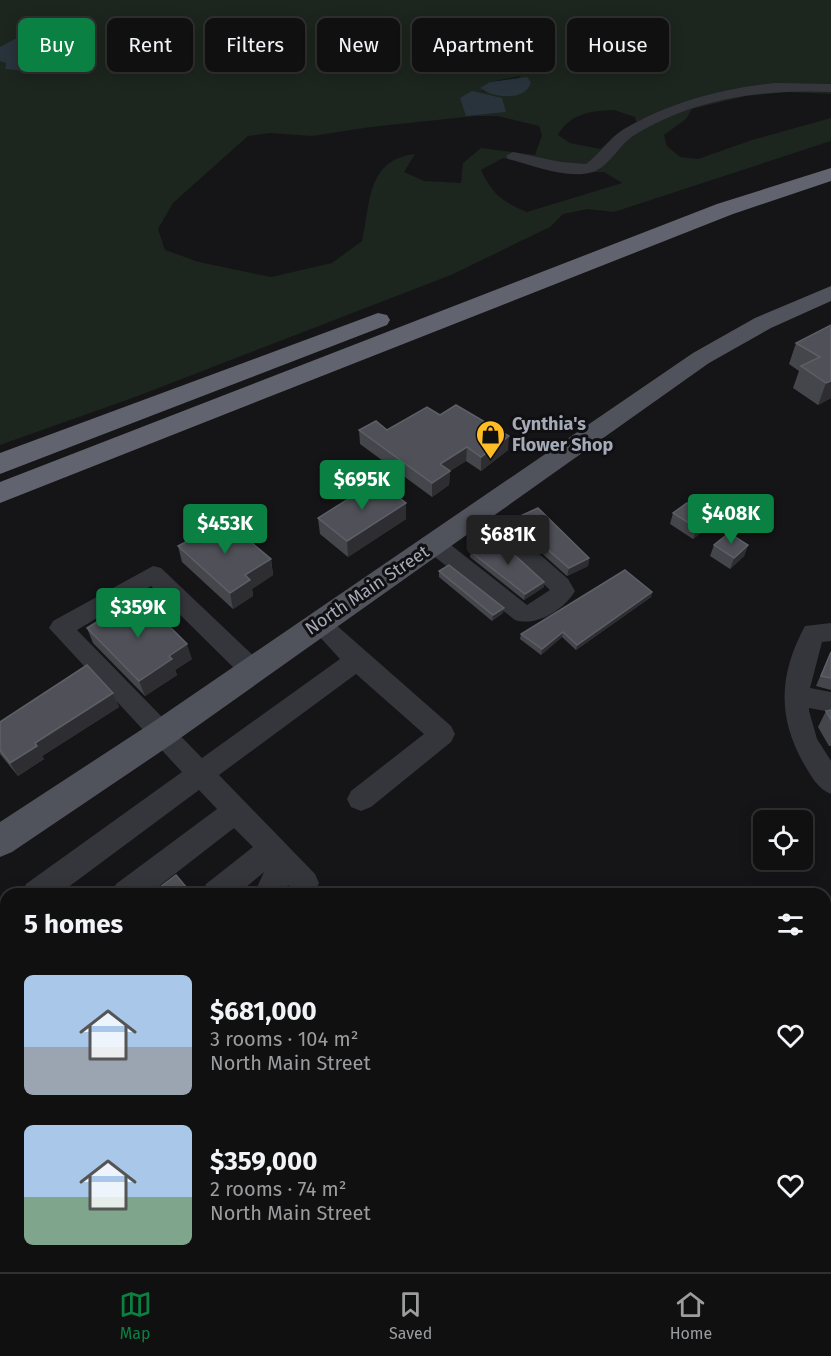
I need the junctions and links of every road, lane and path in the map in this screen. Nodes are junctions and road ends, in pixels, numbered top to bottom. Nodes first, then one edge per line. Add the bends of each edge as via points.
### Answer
1 (831, 88) edge
2 (831, 155) edge
3 (513, 156) dead end
4 (831, 174) edge
5 (831, 293) edge
6 (0, 464) edge
7 (0, 493) edge
8 (479, 513) junction
9 (434, 544) junction
10 (319, 622) junction
11 (831, 632) edge
12 (357, 660) junction
13 (252, 670) junction
14 (796, 695) junction
15 (831, 702) edge
16 (161, 734) junction
17 (200, 775) junction
18 (831, 782) edge
19 (361, 800) dead end
20 (236, 811) junction
21 (0, 841) edge
22 (278, 855) junction
23 (305, 883) dead end
24 (52, 888) edge
25 (134, 888) edge
26 (226, 888) edge
27 (270, 888) edge

1 - 3 street via 772,86 694,102 659,116 614,142 598,164 590,168
2 - 6 highway via 701,197
4 - 7 highway via 715,213
5 - 8 main road, North Main Street via 701,358
8 - 9 main road, North Main Street
8 - 9 street via 560,585 561,594 531,614 523,614
9 - 10 main road, North Main Street
10 - 12 street
10 - 13 main road, North Main Street
11 - 14 street via 813,633 798,675
12 - 17 street
12 - 19 street via 442,734
13 - 16 main road, North Main Street
13 - 16 street via 153,574 61,628
14 - 15 street
14 - 18 street via 798,731
16 - 17 street
16 - 21 main road, North Main Street
17 - 20 street
17 - 24 street
20 - 22 street
20 - 25 street
22 - 23 street
22 - 26 street
22 - 27 street

